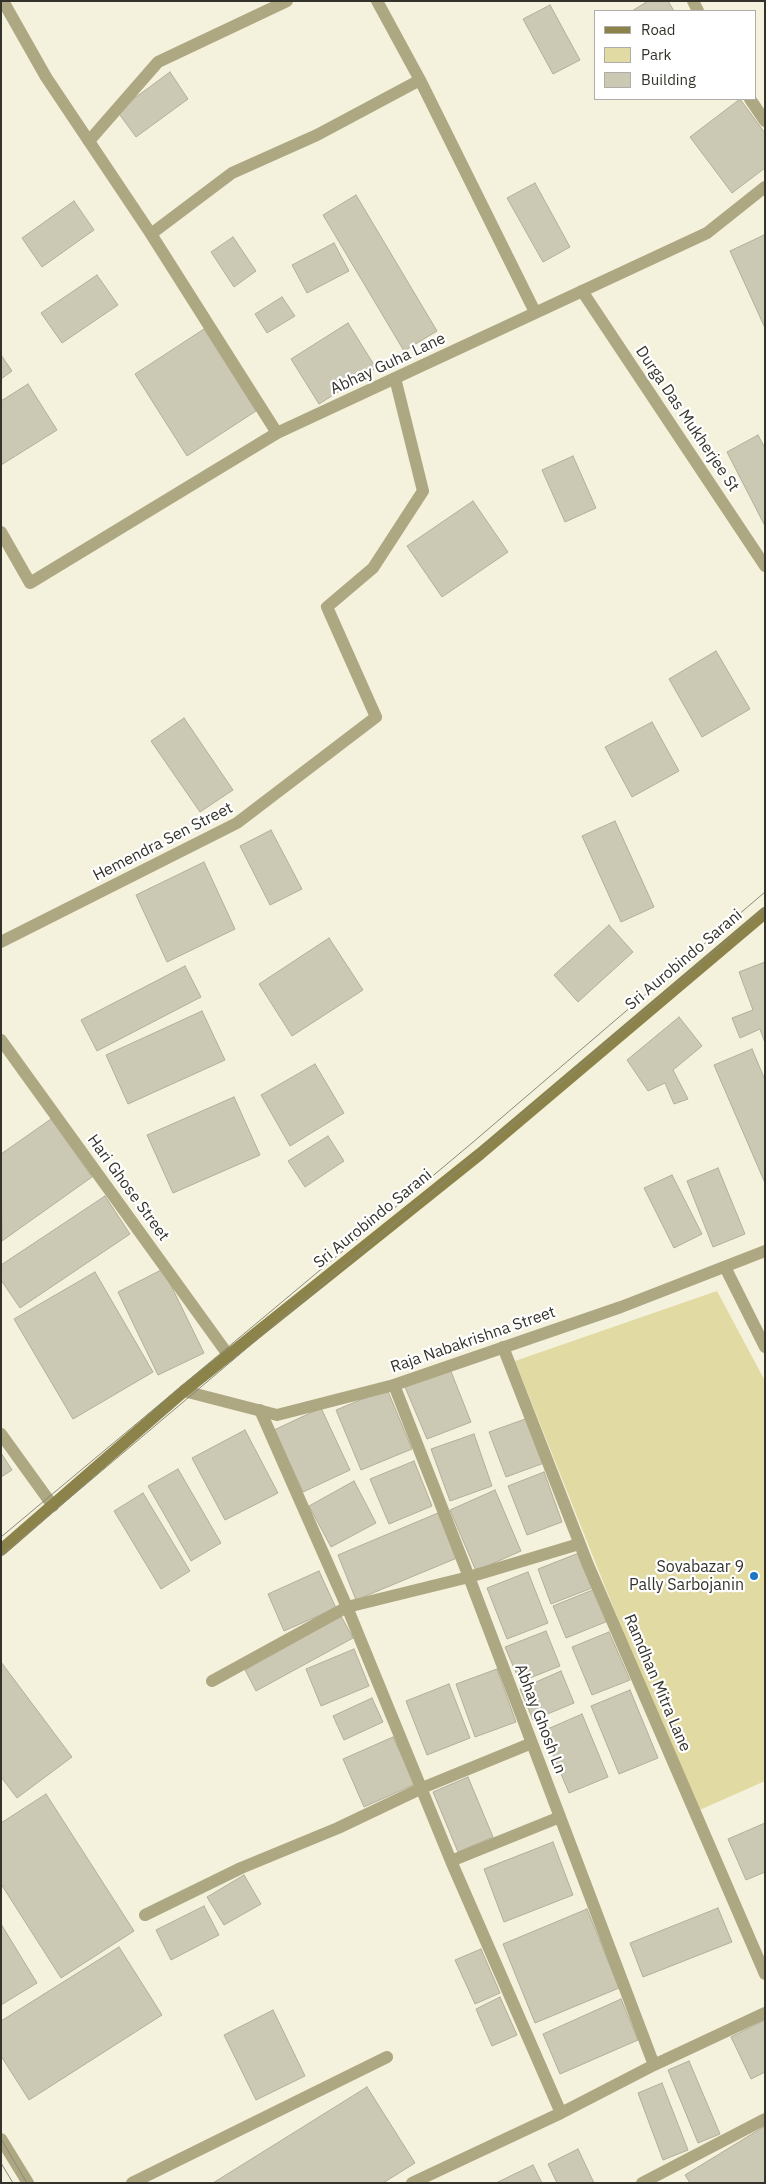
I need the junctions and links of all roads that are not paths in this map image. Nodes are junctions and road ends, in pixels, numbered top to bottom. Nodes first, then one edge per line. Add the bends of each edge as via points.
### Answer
1 (3, 1) edge
2 (286, 1) edge
3 (377, 1) edge
4 (420, 80) junction
5 (751, 100) edge
6 (765, 121) edge
7 (89, 141) junction
8 (765, 188) edge
9 (151, 234) junction
10 (582, 290) junction
11 (535, 312) junction
12 (395, 378) junction
13 (277, 433) junction
14 (1, 532) edge
15 (765, 566) edge
16 (765, 914) edge
17 (1, 942) edge
18 (1, 1040) edge
19 (765, 1251) edge
20 (725, 1267) junction
21 (765, 1347) edge
22 (503, 1348) junction
23 (229, 1356) junction
24 (394, 1385) junction
25 (184, 1391) junction
26 (260, 1410) junction
27 (1, 1434) edge
28 (52, 1506) junction
29 (579, 1544) junction
30 (1, 1550) edge
31 (469, 1576) junction
32 (347, 1607) junction
33 (212, 1681) dead end
34 (532, 1743) junction
35 (422, 1788) junction
36 (560, 1817) junction
37 (451, 1861) junction
38 (145, 1914) dead end
39 (765, 1974) edge
40 (765, 2013) edge
41 (388, 2057) dead end
42 (654, 2065) junction
43 (561, 2113) junction
44 (765, 2119) edge
45 (1, 2139) edge
46 (28, 2183) edge
47 (132, 2183) edge
48 (412, 2183) edge
49 (642, 2183) edge

1 - 7 street via 46,77
2 - 7 street via 158,62
3 - 4 street
4 - 9 street via 317,135 232,173
4 - 11 street
5 - 6 street
7 - 9 street
8 - 10 street, Abhay Guha Lane via 707,233
9 - 13 street
10 - 11 street, Abhay Guha Lane
10 - 15 street, Durga Das Mukherjee St
11 - 12 street, Abhay Guha Lane
12 - 13 street, Abhay Guha Lane
12 - 17 street, Hemendra Sen Street via 423,491 373,568 327,607 376,717 237,823
13 - 14 street, Abhay Guha Lane via 30,583
16 - 23 main road, Sri Aurobindo Sarani via 480,1154
18 - 23 street, Hari Ghose Street
19 - 20 street, Raja Nabakrishna Street
20 - 21 street
20 - 22 street, Raja Nabakrishna Street
22 - 24 street, Raja Nabakrishna Street
22 - 29 street, Ramdhan Mitra Lane
23 - 25 main road, Sri Aurobindo Sarani
24 - 26 street, Raja Nabakrishna Street via 278,1415
24 - 31 street, Abhay Ghosh Ln
25 - 26 street, Raja Nabakrishna Street
25 - 28 main road, Sri Aurobindo Sarani
26 - 32 street
27 - 28 street
28 - 30 main road, Sri Aurobindo Sarani
29 - 31 street
29 - 39 street, Ramdhan Mitra Lane
31 - 32 street
31 - 34 street, Abhay Ghosh Ln
32 - 33 street
32 - 35 street
34 - 35 street
34 - 36 street, Abhay Ghosh Ln
35 - 37 street
35 - 38 street
36 - 37 street
36 - 42 street, Abhay Ghosh Ln
37 - 43 street
40 - 42 street
41 - 47 street
42 - 43 street
43 - 48 street
44 - 49 street
45 - 46 street

